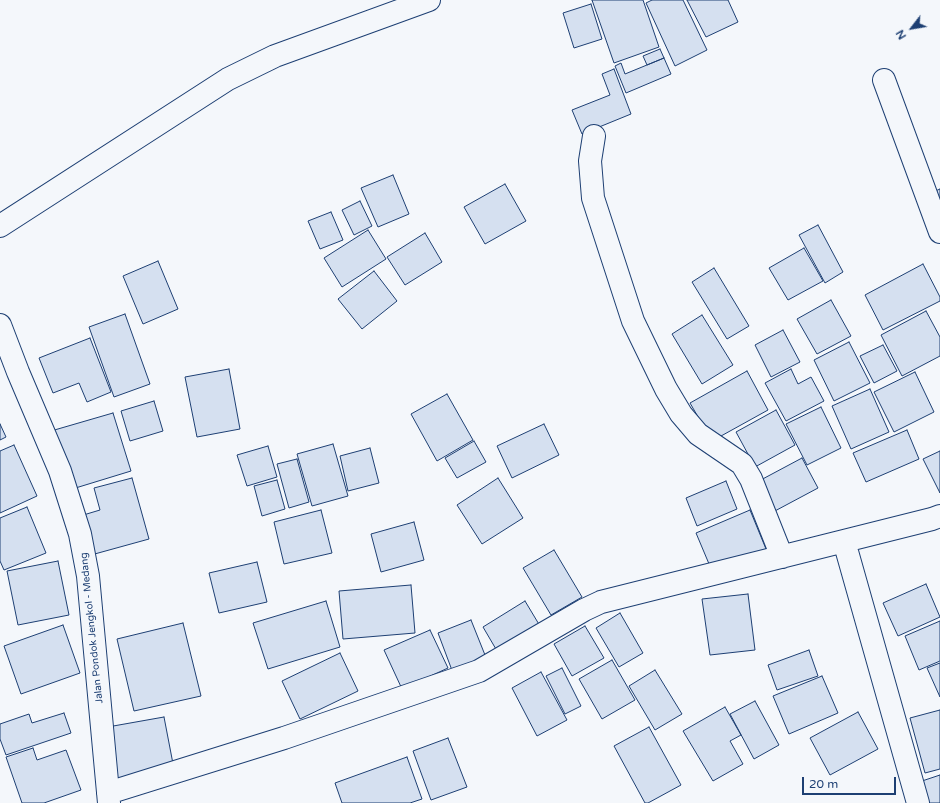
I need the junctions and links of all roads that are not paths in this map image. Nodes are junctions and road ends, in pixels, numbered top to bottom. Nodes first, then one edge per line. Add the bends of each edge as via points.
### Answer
1 (429, 0) edge
2 (884, 80) dead end
3 (594, 136) dead end
4 (0, 226) edge
5 (940, 232) edge
6 (0, 325) edge
7 (9, 375) edge
8 (940, 516) edge
9 (844, 541) junction
10 (782, 557) junction
11 (109, 798) edge
12 (918, 803) edge

1 - 4 street via 275,56 228,79
2 - 5 street
3 - 10 street via 590,161 593,198 633,321 681,414 698,434 742,464 751,478
6 - 7 street, Jalan Pondok Jengkol - Medang
7 - 11 street, Jalan Pondok Jengkol - Medang via 60,471 80,534 88,576
8 - 9 street
9 - 10 street
9 - 12 street
10 - 11 street via 601,602 479,671

